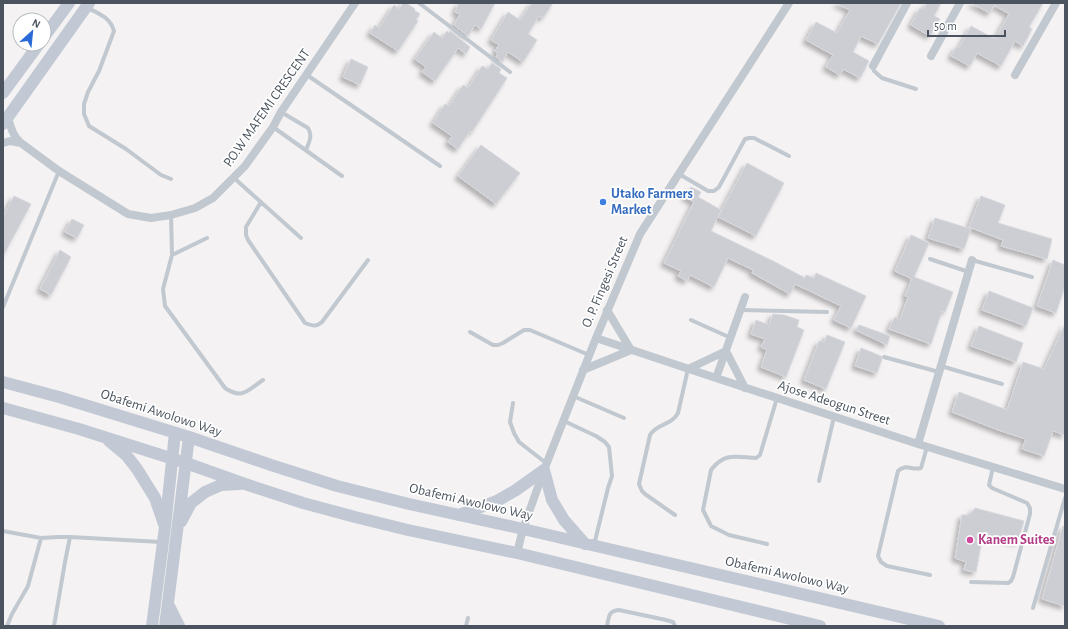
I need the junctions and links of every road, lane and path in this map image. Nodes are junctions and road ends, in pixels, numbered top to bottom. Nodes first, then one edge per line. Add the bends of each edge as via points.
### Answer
1 (69, 3) edge
2 (355, 3) edge
3 (419, 3) edge
4 (789, 3) edge
5 (906, 3) edge
6 (960, 3) edge
7 (1056, 3) edge
8 (87, 5) edge
9 (52, 26) edge
10 (33, 52) edge
11 (931, 56) dead end
12 (873, 66) joint
13 (510, 72) dead end
14 (307, 75) junction
15 (1015, 75) dead end
16 (916, 89) dead end
17 (3, 93) edge
18 (281, 112) junction
19 (5, 121) edge
20 (273, 127) junction
21 (3, 143) edge
22 (21, 143) junction
23 (306, 150) junction
24 (789, 156) dead end
25 (440, 166) dead end
26 (59, 171) junction
27 (679, 174) junction
28 (342, 176) dead end
29 (171, 178) dead end
30 (234, 178) junction
31 (261, 202) junction
32 (171, 216) junction
33 (207, 238) dead end
34 (301, 238) dead end
35 (172, 256) junction
36 (930, 259) dead end
37 (368, 260) dead end
38 (972, 260) joint
39 (969, 272) junction
40 (1032, 277) dead end
41 (745, 297) dead end
42 (3, 307) edge
43 (607, 310) junction
44 (741, 310) junction
45 (827, 312) dead end
46 (691, 320) dead end
47 (470, 332) dead end
48 (596, 338) junction
49 (731, 338) junction
50 (631, 350) junction
51 (726, 351) junction
52 (589, 355) junction
53 (884, 357) dead end
54 (688, 369) junction
55 (940, 369) junction
56 (583, 370) junction
57 (716, 378) junction
58 (263, 380) dead end
59 (3, 382) edge
60 (1002, 384) dead end
61 (745, 388) junction
62 (573, 396) junction
63 (777, 398) junction
64 (513, 403) dead end
65 (3, 408) edge
66 (834, 417) junction
67 (624, 418) dead end
68 (563, 421) junction
69 (176, 434) junction
70 (103, 436) junction
71 (189, 437) junction
72 (923, 446) junction
73 (172, 458) junction
74 (186, 462) junction
75 (545, 467) junction
76 (993, 467) junction
77 (819, 480) dead end
78 (245, 484) junction
79 (1065, 489) edge
80 (1065, 498) edge
81 (458, 515) junction
82 (675, 515) dead end
83 (1060, 517) junction
84 (1065, 519) edge
85 (171, 527) junction
86 (523, 529) junction
87 (3, 531) edge
88 (70, 537) junction
89 (41, 538) junction
90 (163, 542) junction
91 (767, 544) dead end
92 (590, 545) junction
93 (518, 553) junction
94 (930, 575) dead end
95 (971, 582) dead end
96 (168, 602) junction
97 (1032, 608) dead end
98 (468, 618) dead end
99 (7, 626) edge
100 (54, 626) edge
101 (152, 626) edge
102 (165, 626) edge
103 (178, 626) edge
104 (466, 626) edge
105 (607, 626) edge
106 (675, 626) edge
107 (820, 626) edge
108 (939, 626) edge

1 - 9 main road
2 - 14 street, P.O.W MAFEMI CRESCENT
3 - 13 lane
4 - 27 street, O. P. Fingesi Street
5 - 12 street
6 - 11 street
7 - 15 street
8 - 19 main road
8 - 29 lane via 108,19 114,31 84,104 84,114 89,126
10 - 17 main road
12 - 16 lane via 874,71 882,78
14 - 18 street, P.O.W MAFEMI CRESCENT
14 - 25 lane
18 - 20 street, P.O.W MAFEMI CRESCENT
18 - 23 lane via 310,131 311,136
19 - 22 street, P.O.W MAFEMI CRESCENT
20 - 23 lane
20 - 30 street, P.O.W MAFEMI CRESCENT
21 - 22 street
22 - 26 street, P.O.W MAFEMI CRESCENT
23 - 28 lane
24 - 27 lane via 754,138 748,138 745,139 714,192
26 - 32 street, P.O.W MAFEMI CRESCENT via 128,214 151,218
26 - 42 lane
27 - 43 street, O. P. Fingesi Street via 640,234
30 - 31 lane
30 - 32 street, P.O.W MAFEMI CRESCENT via 214,198
31 - 34 lane
31 - 37 lane via 246,228 248,240 306,323 312,326 322,322
32 - 35 lane
33 - 35 lane
35 - 58 lane via 163,290 165,306 225,388 232,393 243,394
36 - 39 lane
38 - 39 street
38 - 40 lane
39 - 55 street
41 - 44 street
43 - 48 street, O. P. Fingesi Street
43 - 50 street
44 - 45 lane
44 - 49 street
46 - 49 lane
47 - 52 lane via 493,345 498,345 524,330 530,330
48 - 50 street, Ajose Adeogun Street
48 - 52 street, O. P. Fingesi Street
49 - 51 street
50 - 54 street, Ajose Adeogun Street
50 - 56 street
51 - 54 street
51 - 57 street
51 - 61 street
52 - 56 street, O. P. Fingesi Street
53 - 55 lane
54 - 57 street, Ajose Adeogun Street
54 - 82 lane via 678,413 675,418 652,430 639,484 645,494
55 - 60 lane
55 - 72 street
56 - 62 street, O. P. Fingesi Street
57 - 61 street, Ajose Adeogun Street
59 - 69 main road, Obafemi Awolowo Way
61 - 63 street, Ajose Adeogun Street
62 - 67 lane
62 - 68 street, O. P. Fingesi Street
63 - 66 street, Ajose Adeogun Street
63 - 91 lane via 760,455 756,458 730,456 714,466 703,510 711,526 729,535
64 - 75 lane via 510,422 514,433 519,442
65 - 70 main road
66 - 72 street, Ajose Adeogun Street
66 - 77 lane
68 - 75 street, O. P. Fingesi Street
68 - 92 lane via 596,436 609,447 612,476
69 - 71 main road, Obafemi Awolowo Way
69 - 73 main road
70 - 73 main road
70 - 85 main road via 127,456 137,469
71 - 74 main road
71 - 81 main road, Obafemi Awolowo Way via 337,486
72 - 76 street, Ajose Adeogun Street
72 - 94 lane via 921,468 905,467 898,471 878,556 887,566
73 - 74 main road
73 - 85 main road
74 - 78 main road
74 - 85 main road
75 - 81 main road via 516,490 497,501
75 - 86 street, O. P. Fingesi Street
75 - 92 main road via 552,500 564,520
76 - 79 street, Ajose Adeogun Street
76 - 95 lane via 989,485 1028,503 1030,514 1011,581
78 - 85 main road via 221,485 205,492 191,503
78 - 93 main road via 303,503 416,532
80 - 83 lane
81 - 86 main road, Obafemi Awolowo Way
83 - 84 lane
83 - 97 lane
85 - 90 main road
85 - 96 main road
86 - 92 main road, Obafemi Awolowo Way
86 - 93 street, O. P. Fingesi Street
87 - 89 lane
88 - 89 lane
88 - 90 lane
88 - 100 lane
89 - 99 lane via 28,586
90 - 101 main road
92 - 108 main road, Obafemi Awolowo Way
93 - 107 main road
96 - 102 main road
96 - 103 main road
98 - 104 lane
105 - 106 lane via 611,612 619,610 673,622

